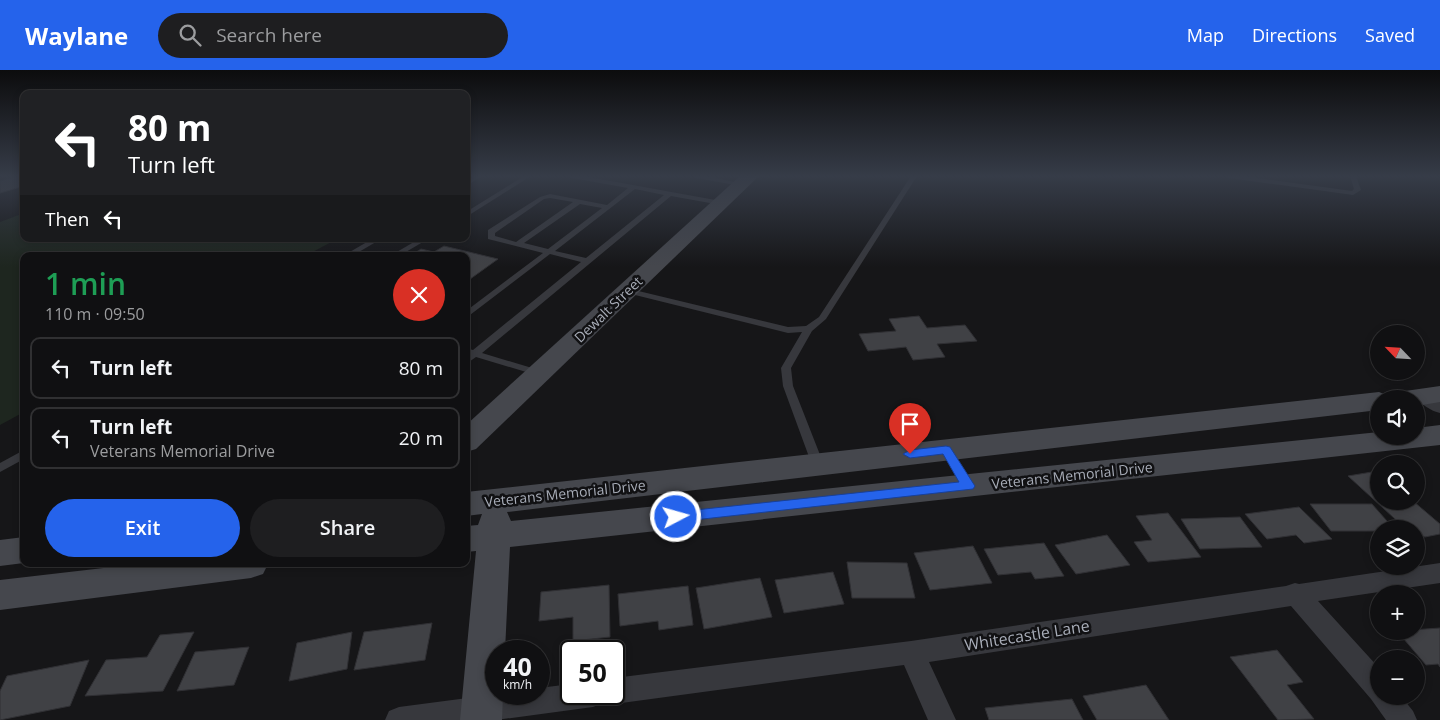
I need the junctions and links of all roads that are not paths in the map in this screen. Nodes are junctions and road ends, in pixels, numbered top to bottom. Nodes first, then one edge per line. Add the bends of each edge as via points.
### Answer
1 (530, 206) edge
2 (572, 206) edge
3 (605, 206) edge
4 (654, 206) edge
5 (717, 206) edge
6 (895, 206) edge
7 (608, 207) joint
8 (372, 242) edge
9 (419, 242) edge
10 (518, 244) junction
11 (354, 252) edge
12 (401, 252) edge
13 (549, 252) junction
14 (587, 261) junction
15 (626, 290) junction
16 (470, 312) edge
17 (808, 329) junction
18 (470, 352) edge
19 (540, 373) junction
20 (1370, 402) edge
21 (1440, 435) edge
22 (470, 438) edge
23 (946, 450) junction
24 (20, 456) edge
25 (818, 465) junction
26 (0, 468) edge
27 (968, 486) junction
28 (481, 520) edge
29 (20, 550) edge
30 (0, 553) edge
31 (227, 567) edge
32 (1440, 573) edge
33 (1295, 594) junction
34 (0, 595) edge
35 (911, 652) junction
36 (1370, 678) edge
37 (625, 690) edge
38 (560, 700) edge
39 (1391, 705) edge
40 (481, 714) edge
41 (399, 720) edge
42 (942, 720) edge
43 (1403, 720) edge

1 - 10 lane via 491,232 491,237
2 - 10 lane
3 - 7 lane
4 - 14 lane
5 - 15 main road, Dewalt Street
6 - 17 lane via 822,320
7 - 13 lane
8 - 11 lane
9 - 12 lane
10 - 13 lane
13 - 14 lane
13 - 16 lane
14 - 18 lane
15 - 17 lane via 788,330
15 - 19 main road, Dewalt Street
17 - 25 lane via 786,368 788,386
18 - 19 lane
19 - 22 main road, Dewalt Street
20 - 23 main road, Veterans Memorial Drive
21 - 27 main road, Veterans Memorial Drive
23 - 25 main road, Veterans Memorial Drive
23 - 27 main road
24 - 26 lane
25 - 28 main road, Veterans Memorial Drive
27 - 28 main road, Veterans Memorial Drive
28 - 40 main road
29 - 30 main road
31 - 34 main road
32 - 33 street, Whitecastle Lane
33 - 35 street, Whitecastle Lane
33 - 36 street
35 - 37 street, Whitecastle Lane
35 - 42 street
38 - 40 street
39 - 43 street
40 - 41 street

